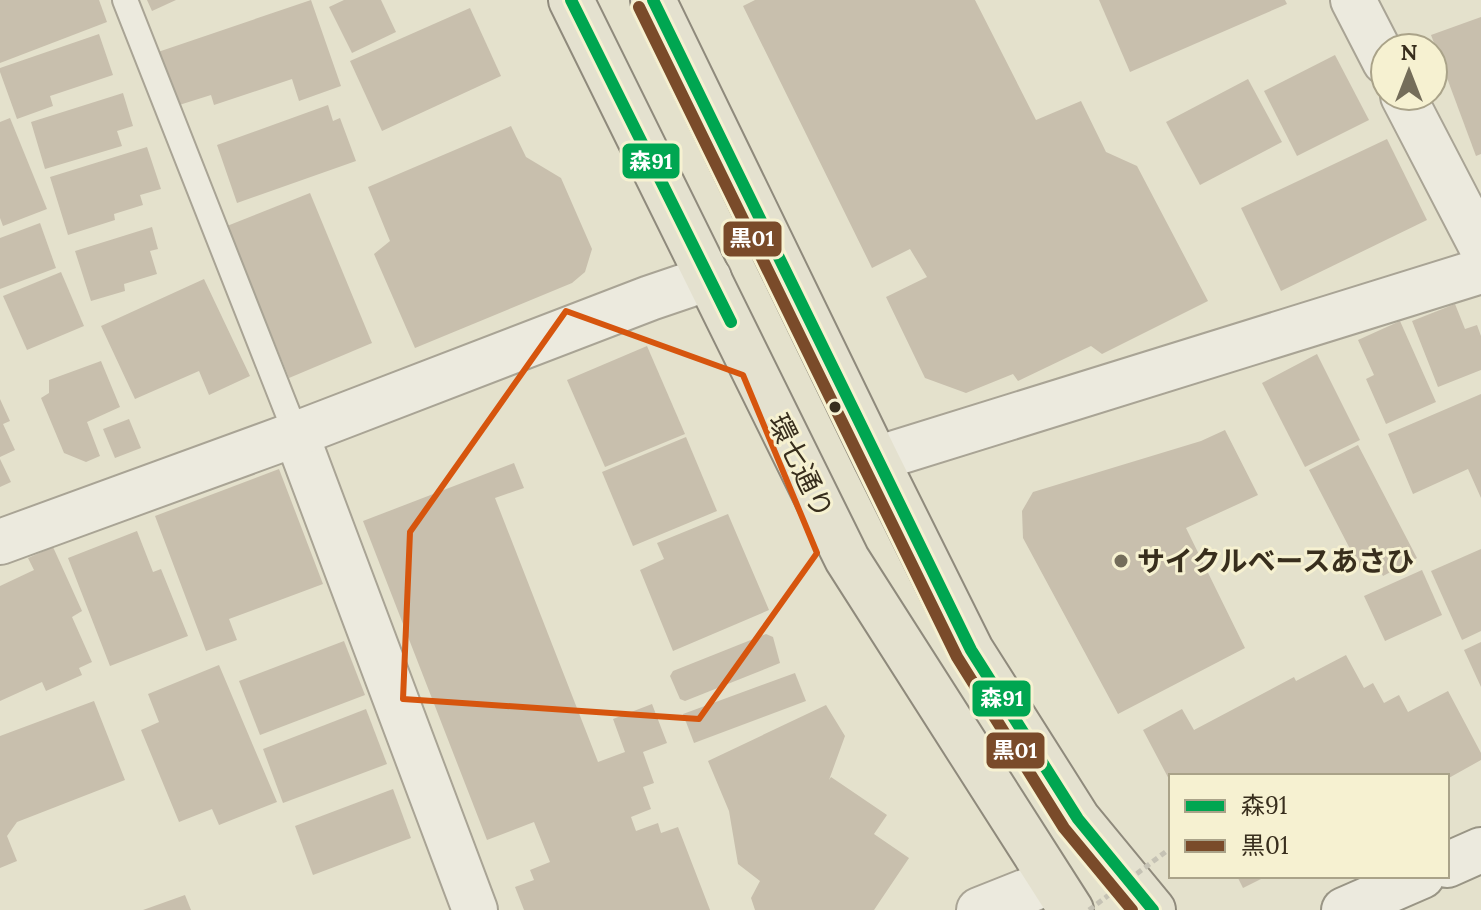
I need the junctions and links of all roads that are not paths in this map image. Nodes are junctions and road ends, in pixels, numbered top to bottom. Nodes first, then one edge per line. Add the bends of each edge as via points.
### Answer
1 (125, 0) edge
2 (571, 0) edge
3 (653, 0) edge
4 (1353, 0) edge
5 (1370, 32) edge
6 (1411, 112) edge
7 (1481, 246) edge
8 (1481, 271) edge
9 (709, 278) junction
10 (296, 434) junction
11 (876, 459) junction
12 (0, 542) edge
13 (1481, 850) edge
14 (1449, 864) edge
15 (1417, 878) edge
16 (1061, 895) edge
17 (475, 910) edge
18 (979, 910) edge
19 (1153, 910) edge
20 (1344, 910) edge

1 - 10 lane
2 - 9 main road, 環七通り
3 - 11 main road
4 - 5 street
6 - 7 street
8 - 11 street
9 - 10 street
9 - 16 main road, 環七通り via 847,559
10 - 12 street
10 - 17 street
11 - 19 main road via 971,650 1078,819
13 - 14 street
15 - 20 street
16 - 18 street

